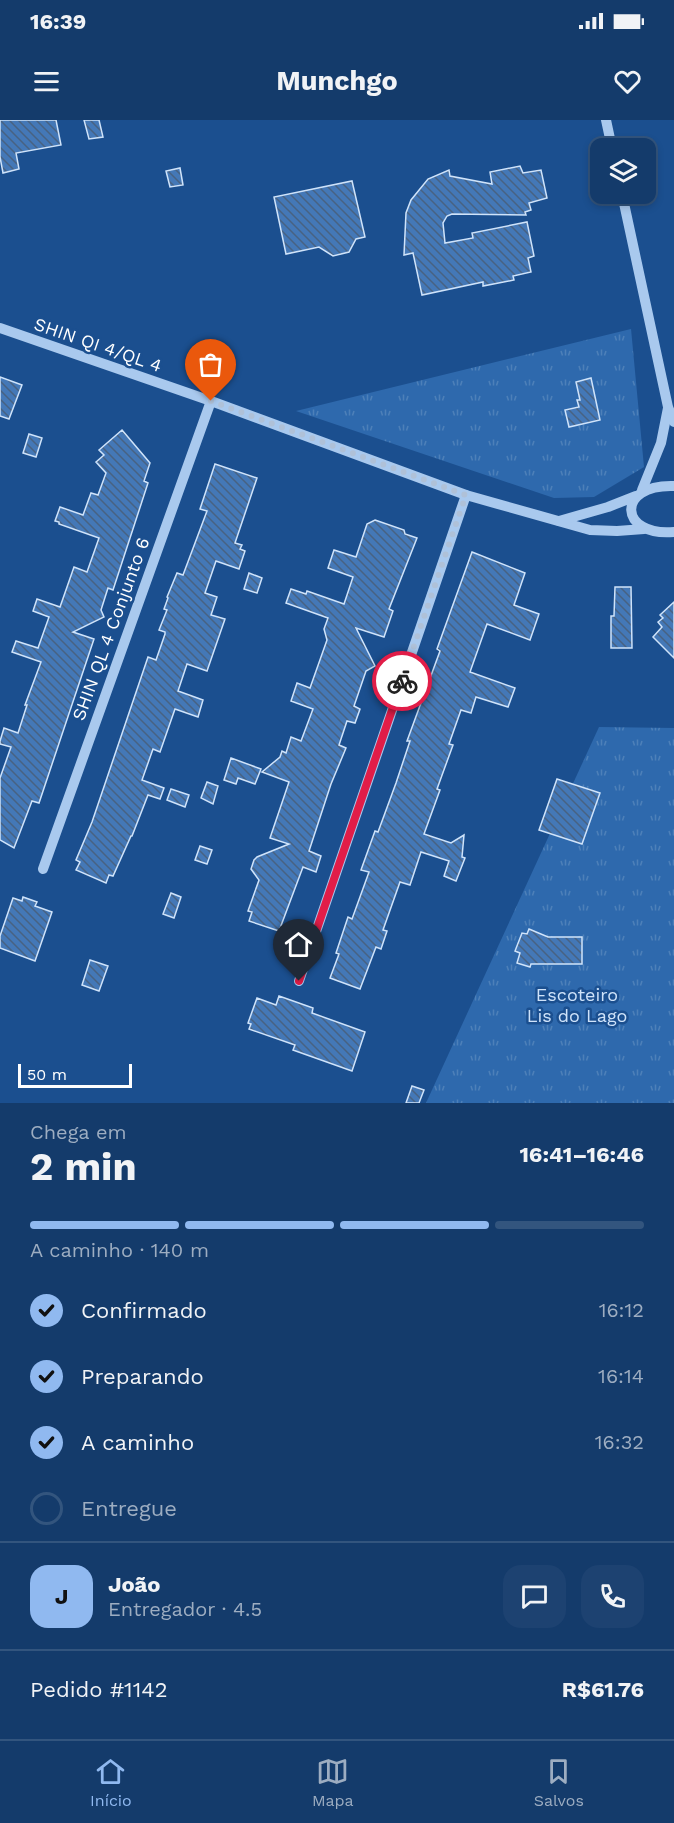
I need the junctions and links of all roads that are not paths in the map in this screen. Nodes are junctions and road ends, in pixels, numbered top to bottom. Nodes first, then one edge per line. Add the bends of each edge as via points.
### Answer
1 (606, 120) edge
2 (610, 138) edge
3 (624, 204) edge
4 (0, 328) edge
5 (211, 401) junction
6 (668, 407) junction
7 (674, 422) edge
8 (674, 486) edge
9 (639, 493) junction
10 (466, 495) junction
11 (559, 521) junction
12 (644, 528) junction
13 (674, 532) edge
14 (43, 869) dead end
15 (299, 981) dead end

1 - 2 street
3 - 6 street
4 - 5 street, SHIN QI 4/QL 4
5 - 10 street, SHIN QI 4/QL 4
5 - 14 street, SHIN QL 4 Conjunto 6
6 - 7 street
6 - 9 street via 661,443
8 - 9 street via 658,486
9 - 11 street
9 - 12 street via 633,517
10 - 11 street, SHIN QI 4/QL 4
10 - 15 street
11 - 12 street, SHIN QI 4/QL 4 via 602,532
12 - 13 street, SHIN QI 4/QL 4

